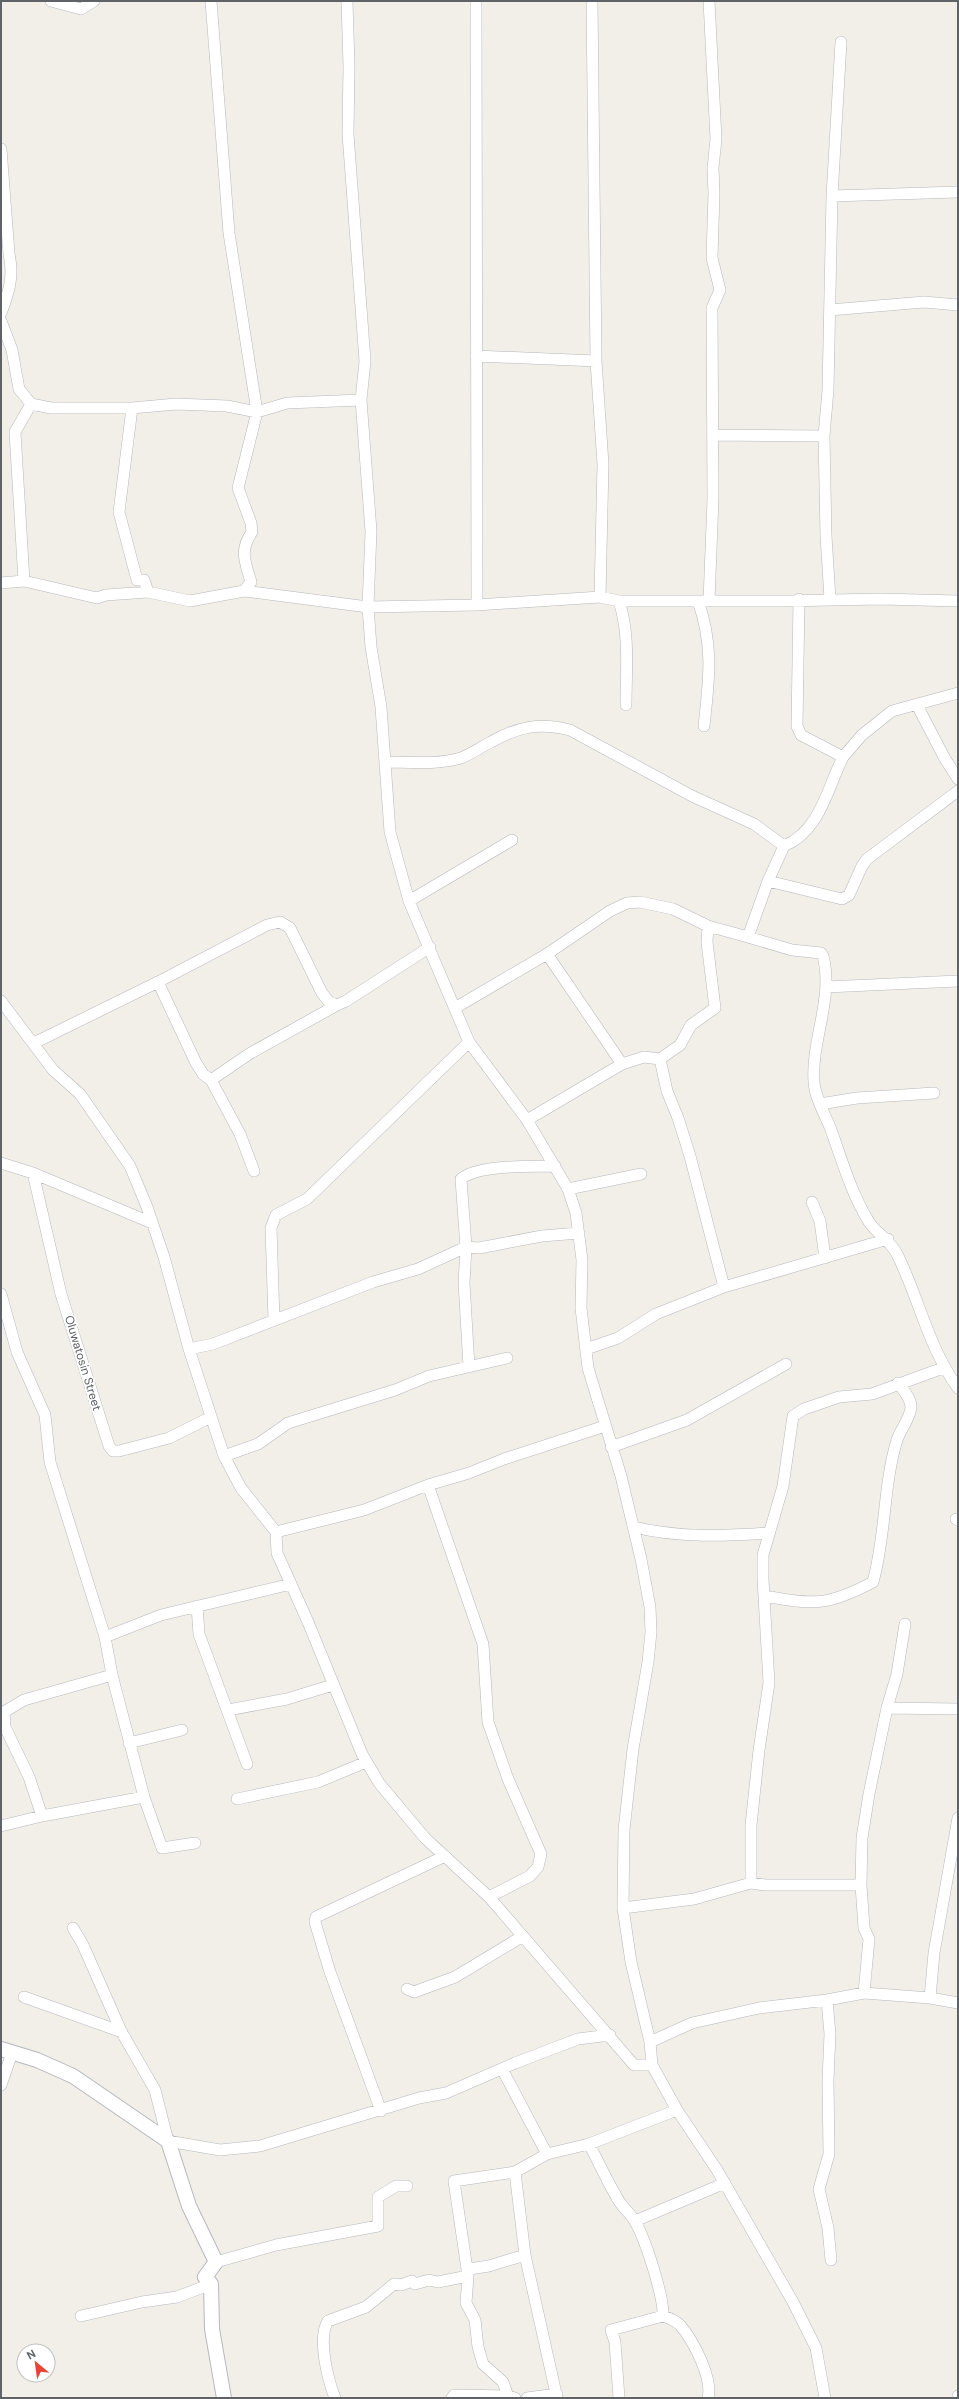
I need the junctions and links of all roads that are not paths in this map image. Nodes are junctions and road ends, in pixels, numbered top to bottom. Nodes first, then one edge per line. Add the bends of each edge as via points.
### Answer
1 (51, 1) edge
2 (94, 1) edge
3 (211, 1) edge
4 (347, 1) edge
5 (476, 1) edge
6 (592, 1) edge
7 (709, 1) edge
8 (841, 42) dead end
9 (1, 149) edge
10 (958, 192) edge
11 (832, 196) junction
12 (958, 305) edge
13 (830, 310) junction
14 (1, 313) edge
15 (1, 321) edge
16 (476, 356) junction
17 (596, 361) junction
18 (361, 400) junction
19 (31, 404) junction
20 (132, 408) junction
21 (257, 412) junction
22 (713, 435) junction
23 (824, 436) junction
24 (24, 582) junction
25 (1, 583) edge
26 (244, 591) junction
27 (148, 592) junction
28 (600, 597) junction
29 (799, 599) junction
30 (830, 599) junction
31 (709, 600) junction
32 (620, 601) junction
33 (698, 601) junction
34 (958, 601) edge
35 (478, 605) junction
36 (368, 607) junction
37 (958, 693) edge
38 (626, 705) dead end
39 (917, 705) junction
40 (704, 726) dead end
41 (843, 757) junction
42 (384, 762) junction
43 (958, 779) edge
44 (958, 790) edge
45 (512, 840) dead end
46 (784, 846) junction
47 (768, 882) junction
48 (409, 901) junction
49 (708, 926) junction
50 (748, 937) junction
51 (430, 947) junction
52 (547, 954) junction
53 (958, 981) edge
54 (158, 982) junction
55 (826, 987) junction
56 (1, 1000) edge
57 (337, 1005) junction
58 (455, 1008) junction
59 (469, 1042) junction
60 (34, 1043) junction
61 (660, 1059) junction
62 (622, 1064) junction
63 (211, 1080) junction
64 (934, 1093) dead end
65 (820, 1104) junction
66 (527, 1120) junction
67 (1, 1163) edge
68 (555, 1166) junction
69 (254, 1171) dead end
70 (33, 1173) junction
71 (641, 1174) dead end
72 (568, 1189) junction
73 (812, 1202) dead end
74 (152, 1223) junction
75 (579, 1233) junction
76 (888, 1239) junction
77 (466, 1247) junction
78 (825, 1258) junction
79 (724, 1287) junction
80 (1, 1294) edge
81 (274, 1320) junction
82 (188, 1349) junction
83 (586, 1349) junction
84 (507, 1358) dead end
85 (786, 1364) dead end
86 (469, 1366) junction
87 (944, 1368) junction
88 (898, 1383) junction
89 (958, 1388) edge
90 (211, 1417) junction
91 (605, 1426) junction
92 (611, 1447) junction
93 (224, 1456) junction
94 (428, 1484) junction
95 (634, 1527) junction
96 (276, 1532) junction
97 (769, 1533) junction
98 (291, 1584) junction
99 (765, 1596) junction
100 (197, 1606) junction
101 (905, 1624) dead end
102 (105, 1637) junction
103 (112, 1675) junction
104 (333, 1685) junction
105 (887, 1708) junction
106 (958, 1709) edge
107 (228, 1710) junction
108 (182, 1730) dead end
109 (129, 1743) junction
110 (366, 1762) junction
111 (247, 1764) dead end
112 (144, 1797) junction
113 (236, 1799) dead end
114 (42, 1816) junction
115 (958, 1818) edge
116 (1, 1826) edge
117 (195, 1843) dead end
118 (445, 1856) junction
119 (751, 1883) junction
120 (861, 1885) junction
121 (489, 1897) junction
122 (623, 1908) junction
123 (73, 1928) dead end
124 (523, 1936) junction
125 (408, 1989) dead end
126 (864, 1993) junction
127 (24, 1997) dead end
128 (930, 1998) junction
129 (827, 2000) junction
130 (958, 2003) edge
131 (122, 2032) junction
132 (610, 2035) junction
133 (650, 2042) junction
134 (7, 2051) edge
135 (652, 2065) junction
136 (502, 2069) junction
137 (1, 2085) edge
138 (677, 2110) junction
139 (381, 2111) junction
140 (168, 2142) junction
141 (589, 2144) junction
142 (546, 2154) junction
143 (515, 2172) junction
144 (725, 2183) junction
145 (407, 2186) dead end
146 (635, 2221) junction
147 (525, 2255) junction
148 (831, 2260) dead end
149 (216, 2262) junction
150 (469, 2273) junction
151 (211, 2284) junction
152 (82, 2316) dead end
153 (663, 2316) junction
154 (557, 2396) edge
155 (511, 2397) edge
156 (224, 2398) edge
157 (335, 2398) edge
158 (452, 2398) edge
159 (528, 2398) edge
160 (619, 2398) edge
161 (708, 2398) edge
162 (825, 2398) edge

1 - 2 street via 81,9
3 - 21 street via 229,233
4 - 18 street via 350,66 348,134 365,361
5 - 16 street
6 - 17 street
7 - 22 street via 716,139 713,168 712,258 720,290 712,308
8 - 11 street
9 - 14 street via 12,270 10,289
10 - 11 street
11 - 13 street
12 - 13 street via 924,302
13 - 23 street
15 - 19 street via 12,350 19,390
16 - 17 street
16 - 35 street
17 - 28 street via 603,464
18 - 21 street via 287,403
18 - 36 street via 371,531
19 - 20 street via 51,408
19 - 24 street via 15,432
20 - 21 street via 176,404 228,406
20 - 27 street via 120,512 138,580 144,580
21 - 26 street via 238,488 252,532 244,543 243,556 251,582
22 - 23 street
22 - 31 street
23 - 30 street
24 - 25 street
24 - 27 street via 97,598
26 - 27 street via 190,601
26 - 36 street
28 - 32 street
28 - 35 street
29 - 30 street
29 - 31 street
29 - 41 street via 797,726 801,735
30 - 34 street
31 - 33 street
32 - 33 street
32 - 38 street via 627,641
33 - 40 street via 705,622 710,652
35 - 36 street
36 - 42 street via 371,646 381,707
37 - 39 street
39 - 41 street via 892,711 862,735
39 - 43 street
41 - 46 street via 815,821 794,842
42 - 46 street via 441,762 461,758 496,738 525,727 550,725 570,730 692,796 754,824
42 - 48 street via 390,832
44 - 47 street via 867,859 849,895 842,899
45 - 48 street
46 - 47 street
47 - 50 street
48 - 51 street
49 - 50 street
49 - 52 street via 673,908 640,902 627,903 610,911
49 - 61 street via 707,942 715,1008 691,1025 680,1045
50 - 55 street via 792,950 821,954 824,958
51 - 57 street
51 - 58 street
52 - 58 street
52 - 62 street
53 - 55 street
54 - 57 street via 267,924 280,922 290,928 322,993 329,1002
54 - 60 street
54 - 63 street via 196,1063
55 - 65 street via 814,1082
56 - 60 street
57 - 63 street via 249,1054
58 - 59 street
59 - 66 street
59 - 81 street via 307,1199 276,1215 271,1228
60 - 74 street via 53,1070 80,1094 119,1149 130,1166
61 - 62 street via 644,1057
61 - 79 street via 667,1091 690,1156
62 - 66 street
63 - 69 street via 240,1134
64 - 65 street via 857,1098
65 - 76 street via 858,1205 871,1224
66 - 68 street
67 - 70 street
68 - 72 street
68 - 77 street via 467,1174 460,1186
70 - 74 street
70 - 90 street, Oluwatosin Street via 61,1294 109,1446 113,1451 119,1451 162,1440
71 - 72 street
72 - 75 street
73 - 78 street via 820,1221
74 - 82 street via 170,1275
75 - 77 street via 536,1237 479,1248
75 - 83 street via 582,1260 581,1308
76 - 78 street
76 - 87 street via 902,1266
77 - 81 street via 418,1269 373,1282
77 - 86 street via 464,1283
78 - 79 street
79 - 83 street via 656,1314 618,1338
80 - 102 street via 17,1352 45,1415 50,1462
81 - 82 street via 212,1344
82 - 90 street
83 - 91 street via 588,1368
84 - 86 street
85 - 92 street via 687,1420
86 - 93 street via 429,1376 395,1390 288,1424 258,1444
87 - 88 street
87 - 89 street
88 - 97 street via 872,1394 839,1397 804,1409 793,1416 783,1486
88 - 99 street via 909,1398 911,1411 897,1439 889,1473 878,1563 873,1582 842,1597 820,1603
90 - 93 street
91 - 92 street
91 - 94 street via 504,1458 469,1473
92 - 95 street
93 - 96 street via 241,1488
94 - 96 street via 364,1510
94 - 121 street via 483,1644 488,1722 508,1780 540,1854 538,1867 530,1876
95 - 97 street via 650,1531 726,1536
95 - 122 street via 650,1607 651,1632 633,1749 624,1830
96 - 98 street via 276,1553
97 - 99 street via 764,1555
98 - 100 street
98 - 104 street
99 - 119 street via 769,1683 751,1825
100 - 102 street via 161,1615
100 - 107 street via 199,1634
101 - 105 street via 897,1674
102 - 103 street
103 - 109 street
103 - 114 street via 24,1700 4,1712 5,1727 29,1777
104 - 107 street via 287,1699
104 - 110 street
105 - 106 street
105 - 120 street via 862,1838
107 - 111 street
108 - 109 street
109 - 112 street
110 - 113 street via 318,1782
110 - 118 street via 379,1783 425,1838
112 - 114 street
112 - 117 street via 162,1848
114 - 116 street
115 - 128 street via 934,1953
118 - 121 street
118 - 139 street via 316,1917 315,1922 330,1972
119 - 120 street via 765,1886
119 - 122 street via 694,1899
120 - 126 street via 864,1928 869,1940
121 - 124 street
122 - 133 street via 631,1962
123 - 131 street
124 - 125 street via 455,1977 414,1992
124 - 132 street
126 - 128 street
126 - 129 street
127 - 131 street
128 - 130 street
129 - 133 street via 759,2008 692,2023
129 - 148 street via 830,2034 829,2154 819,2189 828,2228
131 - 140 street via 155,2090
132 - 135 street via 634,2065
132 - 136 street via 578,2039
133 - 135 street
134 - 137 street
134 - 140 street via 37,2060 73,2076
135 - 138 street
136 - 139 street via 446,2093 419,2098
136 - 142 street
138 - 141 street
138 - 144 street
139 - 140 street via 260,2146 220,2150
140 - 149 street via 189,2206
141 - 142 street
141 - 146 street via 619,2202
142 - 143 street
143 - 147 street
143 - 150 street via 454,2181
144 - 146 street
144 - 162 street via 793,2302 816,2348
145 - 149 street via 396,2186 378,2198 378,2226 276,2245
146 - 153 street via 661,2292
147 - 150 street
147 - 154 street
149 - 151 street via 205,2277
150 - 155 street via 466,2303 475,2320 483,2364 503,2382
150 - 157 street via 438,2282 429,2280 415,2284 412,2281 401,2285 394,2284 366,2307 328,2321 324,2333 326,2370
151 - 152 street via 177,2297
151 - 156 street via 212,2329
153 - 160 street via 611,2330 615,2342
153 - 161 street via 680,2325 706,2370 709,2380
154 - 159 street
155 - 158 street via 454,2395

